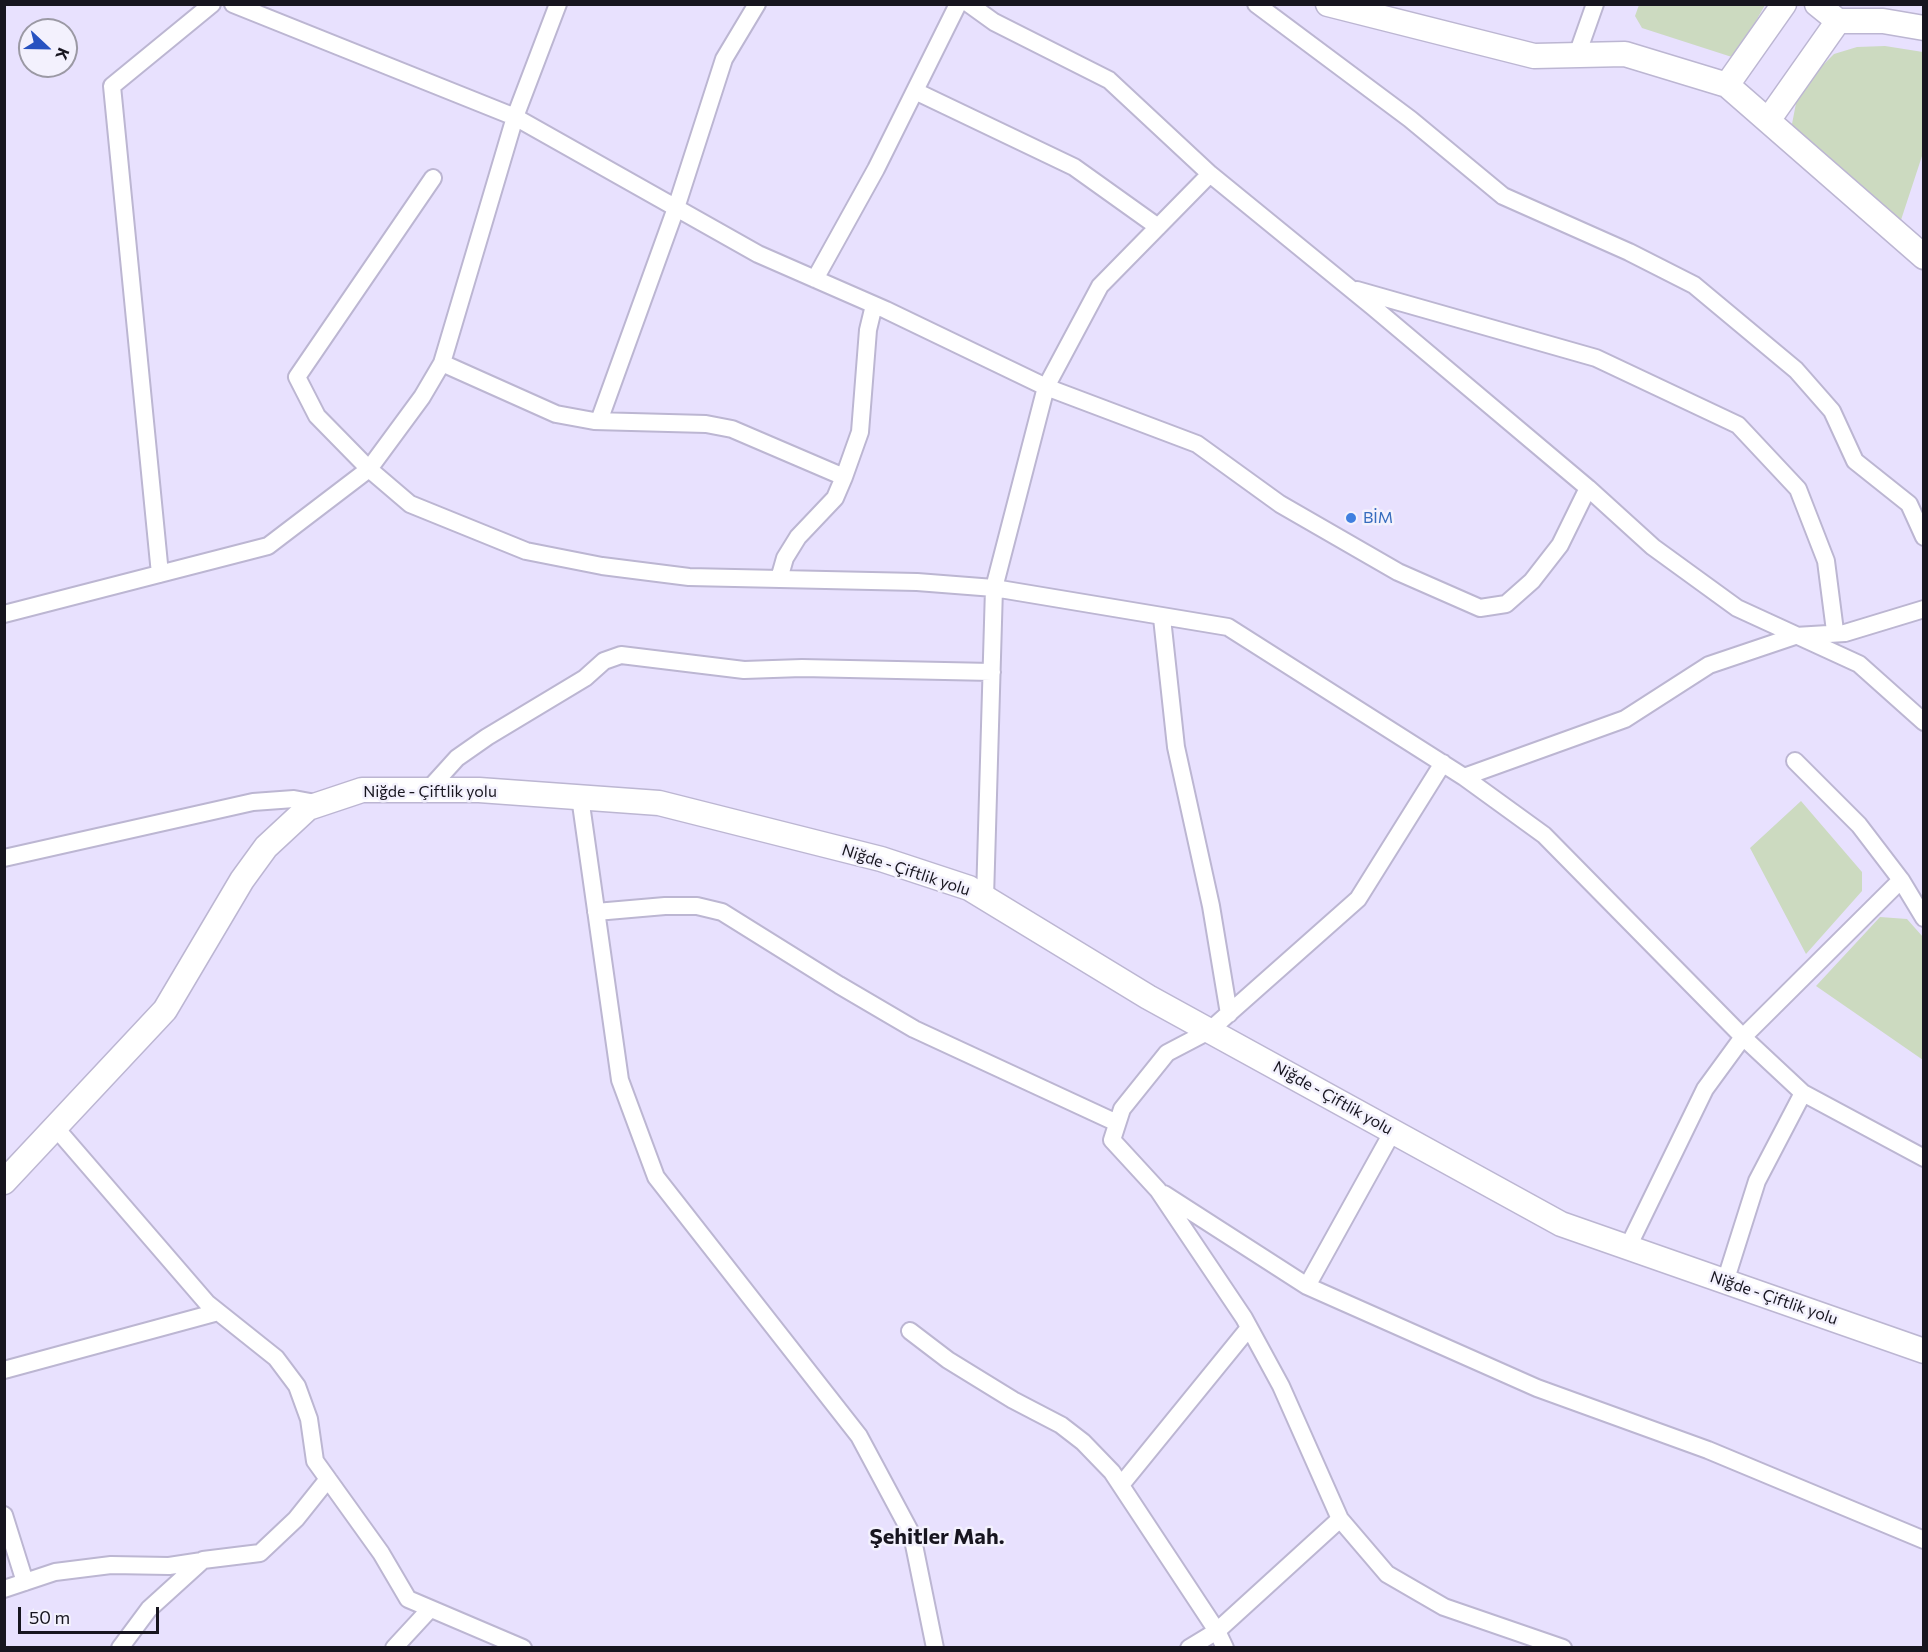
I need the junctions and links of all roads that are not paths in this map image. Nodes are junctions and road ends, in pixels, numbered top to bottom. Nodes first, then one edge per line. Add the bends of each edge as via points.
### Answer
1 (212, 4) edge
2 (233, 4) edge
3 (558, 4) edge
4 (758, 4) edge
5 (958, 4) edge
6 (969, 4) edge
7 (1256, 4) edge
8 (1328, 4) edge
9 (1595, 4) edge
10 (1784, 4) edge
11 (1817, 4) edge
12 (1887, 13) edge
13 (1838, 21) junction
14 (1923, 28) edge
15 (1577, 55) junction
16 (1727, 85) junction
17 (915, 91) junction
18 (515, 117) junction
19 (1769, 119) junction
20 (1210, 174) junction
21 (433, 178) dead end
22 (676, 208) junction
23 (1158, 227) junction
24 (1923, 257) edge
25 (815, 279) junction
26 (1349, 288) junction
27 (874, 305) junction
28 (442, 363) junction
29 (1046, 387) junction
30 (599, 422) junction
31 (369, 469) junction
32 (844, 477) junction
33 (1588, 488) junction
34 (1923, 537) edge
35 (160, 574) junction
36 (779, 579) junction
37 (994, 588) junction
38 (1923, 609) edge
39 (4, 614) edge
40 (1162, 618) junction
41 (1835, 631) junction
42 (1795, 636) junction
43 (992, 672) junction
44 (1923, 722) edge
45 (1795, 761) dead end
46 (1443, 764) junction
47 (1464, 777) junction
48 (428, 790) junction
49 (580, 797) junction
50 (321, 804) junction
51 (4, 858) edge
52 (1901, 880) junction
53 (985, 898) junction
54 (596, 912) junction
55 (1923, 918) edge
56 (1229, 1014) junction
57 (1209, 1031) junction
58 (1743, 1037) junction
59 (1803, 1093) junction
60 (1117, 1124) junction
61 (56, 1127) junction
62 (1393, 1131) junction
63 (1923, 1158) edge
64 (4, 1182) edge
65 (1158, 1190) junction
66 (1628, 1247) junction
67 (1725, 1281) junction
68 (1308, 1286) junction
69 (218, 1312) junction
70 (1248, 1329) junction
71 (910, 1330) dead end
72 (1923, 1351) edge
73 (8, 1364) edge
74 (328, 1479) junction
75 (1121, 1485) junction
76 (4, 1515) edge
77 (1340, 1519) junction
78 (1923, 1540) edge
79 (203, 1560) junction
80 (25, 1582) junction
81 (4, 1589) edge
82 (430, 1609) junction
83 (1217, 1631) junction
84 (120, 1647) edge
85 (394, 1647) edge
86 (524, 1647) edge
87 (935, 1647) edge
88 (1190, 1647) edge
89 (1225, 1647) edge
90 (1563, 1647) edge

1 - 35 street via 112,86
2 - 18 street
3 - 18 street
4 - 22 street via 724,59
5 - 17 street
6 - 20 street via 994,22 1110,80
7 - 34 street via 1410,119 1503,196 1694,285 1796,370 1832,411 1855,461 1909,504
8 - 15 main road via 1534,56
9 - 15 street
10 - 16 main road
11 - 13 main road
12 - 13 main road
12 - 14 main road
13 - 19 main road
15 - 16 main road via 1625,54
16 - 19 main road
17 - 23 street via 1074,167
17 - 25 street
18 - 22 street
18 - 28 street
19 - 24 main road
20 - 23 street
20 - 26 street
21 - 31 street via 297,377 317,416
22 - 25 street via 758,254
22 - 30 street
23 - 29 street via 1100,286
25 - 27 street
26 - 33 street
26 - 41 street via 1596,358 1738,425 1798,489 1826,561
27 - 29 street
27 - 32 street via 868,330 860,432
28 - 30 street via 556,414
28 - 31 street
29 - 33 street via 1197,444 1281,504 1398,572 1480,608 1506,604 1532,581 1560,545
29 - 37 street
30 - 32 street via 706,424 732,429
31 - 35 street via 268,546
31 - 36 street via 410,504 526,551 689,577
32 - 36 street via 835,498 798,537 785,558
33 - 42 street via 1653,547 1737,608
35 - 39 street
36 - 37 street
37 - 40 street
37 - 43 street
38 - 41 street via 1845,633
40 - 46 street via 1228,627
40 - 56 street via 1176,747 1211,906
41 - 42 street
42 - 44 street via 1859,664
42 - 47 street via 1709,665 1625,719
43 - 48 street via 744,670 621,655 604,661 585,678 487,737 458,758
43 - 53 street
45 - 52 street via 1859,825
46 - 47 street
46 - 56 street via 1358,899
47 - 58 street via 1544,835
48 - 49 main road, Niğde - Çiftlik yolu
48 - 50 main road, Niğde - Çiftlik yolu via 362,790
49 - 53 main road, Niğde - Çiftlik yolu via 659,803 881,859 969,888
49 - 54 street
50 - 51 street via 294,799 253,802
50 - 61 main road, Niğde - Çiftlik yolu via 308,808 266,847 242,880 165,1010
52 - 55 street
52 - 58 street
53 - 57 main road, Niğde - Çiftlik yolu
54 - 60 street via 697,906 722,912 914,1029
54 - 87 street via 620,1080 656,1177 859,1436 912,1535
56 - 57 street
57 - 60 street via 1167,1053 1122,1109
57 - 62 main road, Niğde - Çiftlik yolu
58 - 59 street
58 - 66 street via 1705,1089
59 - 63 street
59 - 67 street via 1757,1182
60 - 65 street via 1112,1140
61 - 64 main road, Niğde - Çiftlik yolu
61 - 69 street
62 - 66 main road, Niğde - Çiftlik yolu via 1561,1224
62 - 68 street
65 - 68 street
65 - 70 street
66 - 67 main road, Niğde - Çiftlik yolu
67 - 72 main road, Niğde - Çiftlik yolu
68 - 78 street via 1537,1388 1708,1450
69 - 73 street
69 - 74 street via 276,1358 297,1386 309,1419 315,1461
70 - 75 street
70 - 77 street via 1281,1386
71 - 75 street via 948,1360 1061,1425 1091,1450
74 - 79 street via 296,1519 260,1553
74 - 82 street via 381,1553 408,1599
75 - 83 street
76 - 80 street
77 - 83 street
77 - 90 street via 1387,1574 1444,1607
79 - 80 street via 169,1566 111,1565 55,1572
79 - 84 street via 149,1609
80 - 81 street
82 - 85 street
82 - 86 street
83 - 88 street
83 - 89 street

